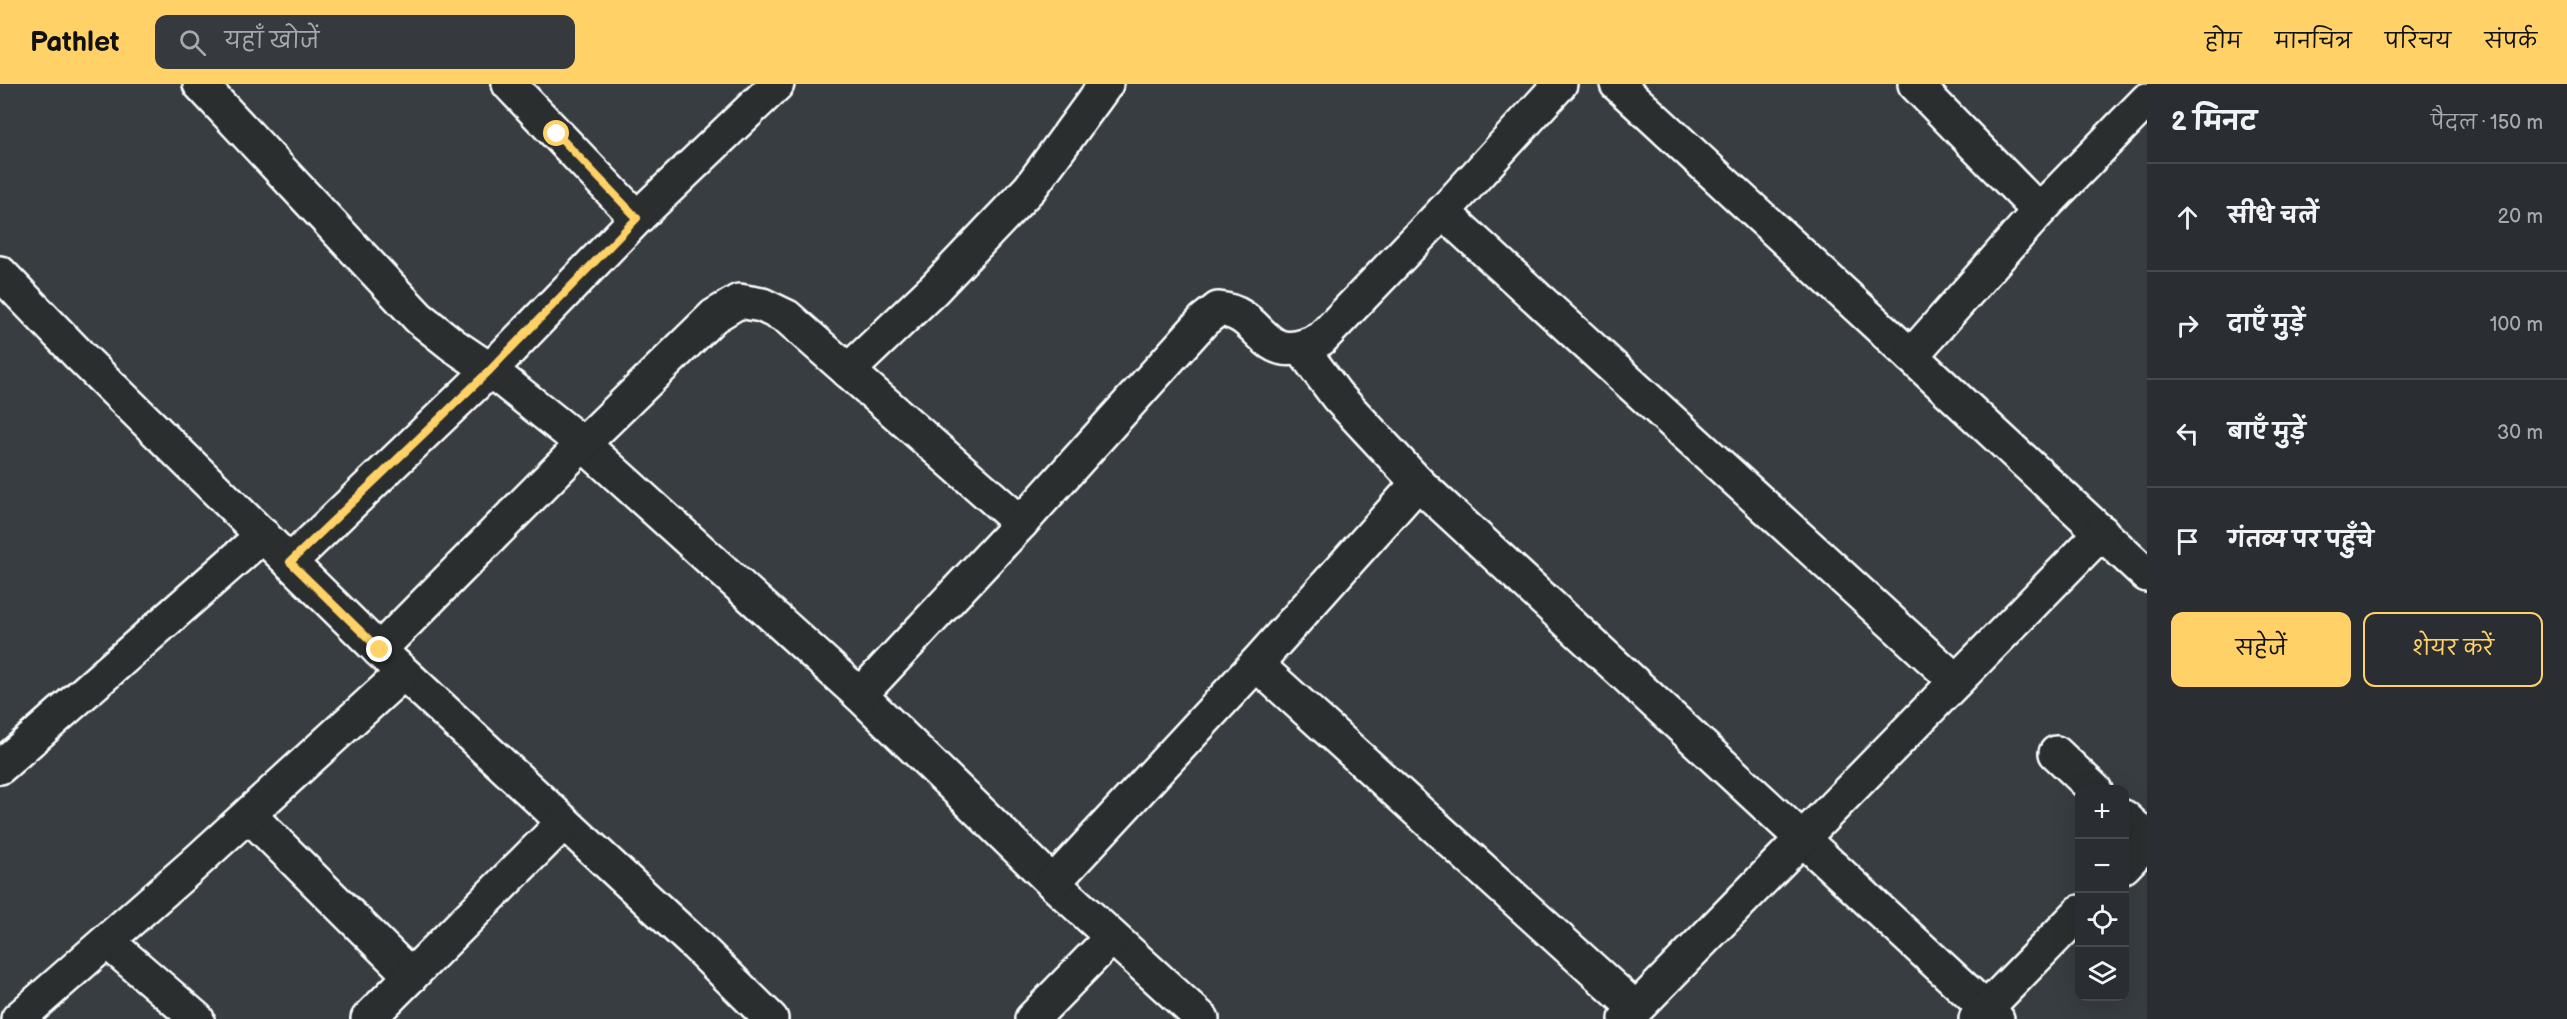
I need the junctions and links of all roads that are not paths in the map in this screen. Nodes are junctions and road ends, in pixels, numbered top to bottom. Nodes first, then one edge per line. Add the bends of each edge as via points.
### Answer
1 (200, 84) edge
2 (509, 84) edge
3 (777, 84) edge
4 (1106, 84) edge
5 (1560, 84) edge
6 (1617, 84) edge
7 (1916, 84) edge
8 (2147, 100) edge
9 (2039, 211) junction
10 (1443, 212) junction
11 (637, 218) junction
12 (0, 273) edge
13 (1302, 349) junction
14 (1911, 356) junction
15 (490, 370) junction
16 (848, 371) junction
17 (583, 444) junction
18 (1418, 483) junction
19 (1021, 523) junction
20 (2102, 532) junction
21 (262, 534) junction
22 (290, 562) junction
23 (2147, 575) edge
24 (380, 650) junction
25 (1256, 664) junction
26 (403, 673) junction
27 (1956, 681) junction
28 (860, 694) junction
29 (2056, 753) dead end
30 (1, 763) edge
31 (2091, 785) edge
32 (249, 815) junction
33 (2129, 822) edge
34 (563, 823) junction
35 (1803, 839) junction
36 (2147, 840) edge
37 (2129, 860) edge
38 (1053, 883) junction
39 (2075, 916) edge
40 (1112, 937) junction
41 (108, 942) junction
42 (411, 976) junction
43 (1631, 1014) edge
44 (1986, 1016) edge
45 (18, 1019) edge
46 (197, 1019) edge
47 (368, 1019) edge
48 (771, 1019) edge
49 (1032, 1019) edge
50 (1202, 1019) edge

1 - 15 street via 419,318
2 - 11 street
3 - 11 street
4 - 16 street via 1030,188 934,289
5 - 10 street
6 - 14 street
7 - 9 street
8 - 9 street
9 - 14 street
10 - 13 street via 1320,339
10 - 27 street
11 - 15 street
12 - 21 street
13 - 18 street via 1345,405
13 - 19 street via 1287,350 1273,345 1231,310 1218,309
14 - 20 street
15 - 17 street
15 - 22 street
16 - 17 street via 787,317 762,305 739,301 714,316
16 - 19 street
17 - 24 street
17 - 28 street
18 - 25 street
18 - 35 street
19 - 28 street
20 - 23 street
20 - 27 street
21 - 22 street
21 - 30 street
22 - 24 street
24 - 26 street
25 - 38 street
25 - 43 street
26 - 32 street
26 - 34 street
27 - 35 street
28 - 38 street
29 - 31 street
32 - 41 street
32 - 42 street
33 - 36 street
34 - 42 street
34 - 48 street
35 - 43 street
35 - 44 street
36 - 37 street
38 - 40 street
39 - 44 street
40 - 49 street
40 - 50 street
41 - 45 street
41 - 46 street
42 - 47 street

